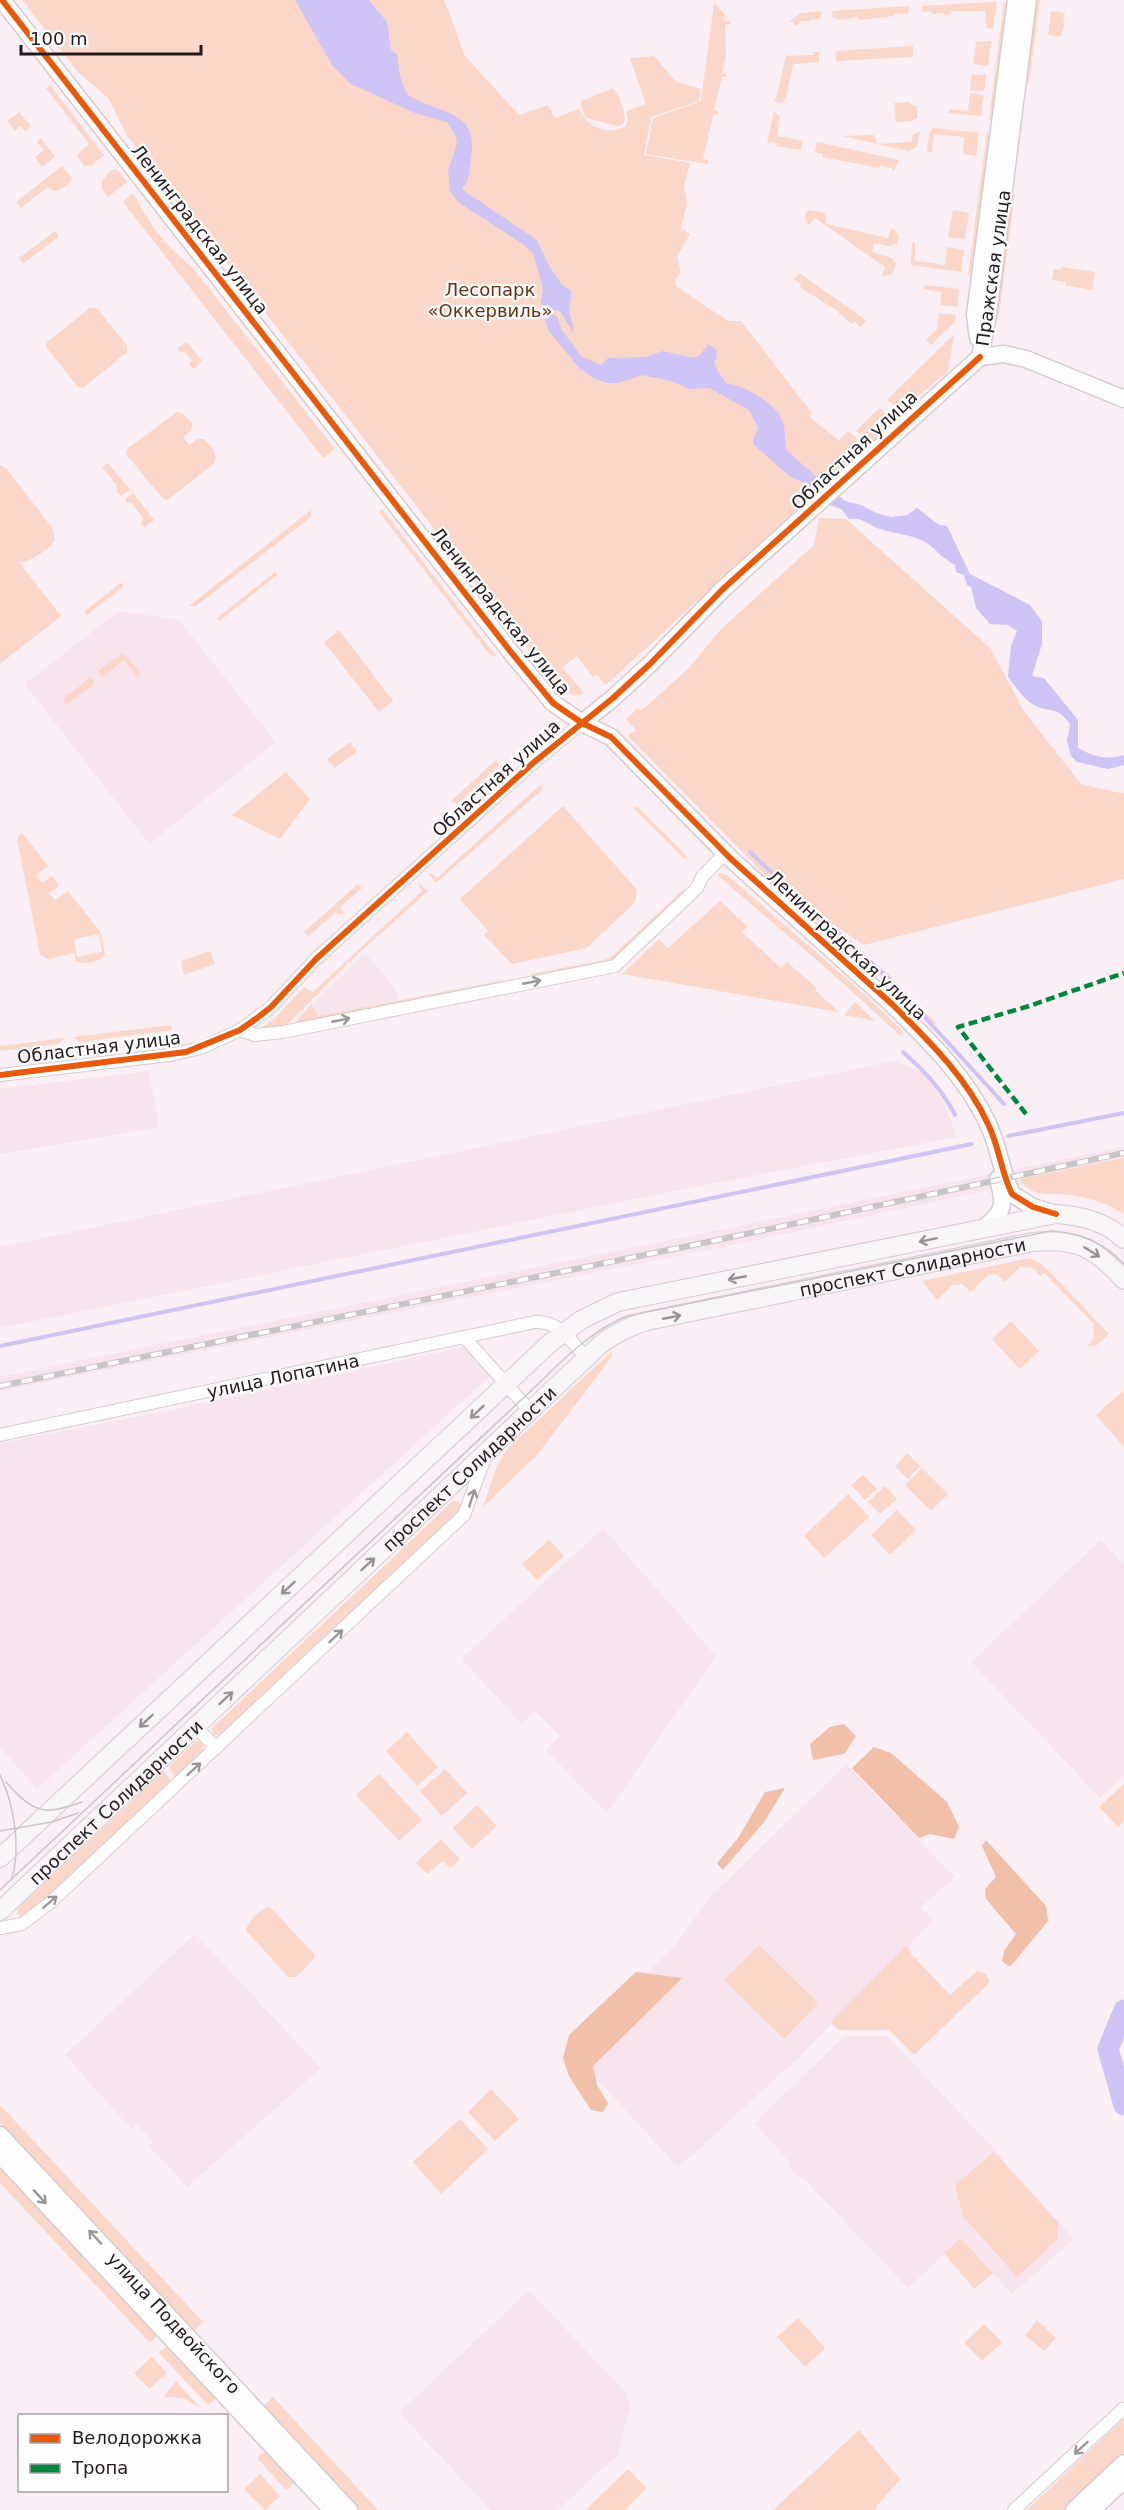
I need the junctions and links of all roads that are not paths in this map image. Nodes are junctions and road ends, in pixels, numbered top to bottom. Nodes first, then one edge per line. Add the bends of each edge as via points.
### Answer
1 (3, 0) edge
2 (1016, 0) edge
3 (1028, 0) edge
4 (986, 327) junction
5 (1004, 354) junction
6 (980, 357) junction
7 (1124, 399) edge
8 (582, 723) junction
9 (722, 856) junction
10 (240, 1030) junction
11 (0, 1075) edge
12 (1007, 1194) junction
13 (1056, 1214) junction
14 (985, 1227) junction
15 (1124, 1239) edge
16 (1124, 1280) edge
17 (563, 1332) junction
18 (464, 1337) junction
19 (586, 1358) junction
20 (506, 1385) junction
21 (530, 1411) junction
22 (0, 1435) edge
23 (487, 1452) junction
24 (196, 1727) junction
25 (216, 1748) junction
26 (0, 1858) edge
27 (0, 1911) edge
28 (0, 1928) edge
29 (0, 2135) edge
30 (0, 2155) edge
31 (1124, 2408) edge
32 (1124, 2463) edge
33 (1124, 2480) edge
34 (332, 2510) edge
35 (349, 2510) edge
36 (1014, 2510) edge
37 (1074, 2510) edge
38 (1092, 2510) edge

1 - 8 street, Ленинградская улица via 510,651 553,703
2 - 6 street, Пражская улица via 975,315
3 - 4 street, Пражская улица
4 - 5 street
4 - 6 street, Пражская улица
5 - 6 street
5 - 7 street via 1026,359
6 - 8 street, Областная улица via 723,589 633,680
8 - 9 street, Ленинградская улица
8 - 10 street, Областная улица
10 -> 9 street via 255,1035 283,1032 615,966 697,888
9 - 12 street, Ленинградская улица via 895,1019 942,1072 981,1129
10 - 11 street, Областная улица via 201,1048 169,1055
12 - 13 street
12 - 14 street via 997,1217
13 - 14 main road, проспект Солидарности
13 - 15 main road, проспект Солидарности via 1081,1216
14 -> 17 main road, проспект Солидарности via 618,1302
19 -> 16 main road, проспект Солидарности via 630,1325 1034,1242 1073,1242 1091,1249
17 - 18 street, улица Лопатина via 547,1322
17 - 19 street
17 - 20 main road, проспект Солидарности
18 - 20 street
18 - 22 street, улица Лопатина
19 - 21 main road, проспект Солидарности
20 - 21 street
20 -> 26 main road, проспект Солидарности
21 - 23 main road, проспект Солидарности
24 -> 23 main road, проспект Солидарности
25 -> 23 street via 464,1515
24 - 25 street
24 - 27 main road, проспект Солидарности
28 -> 25 street via 22,1924 37,1913
35 -> 29 street, улица Подвойского
30 -> 34 street, улица Подвойского
31 -> 36 street
32 - 37 street
33 - 38 street

